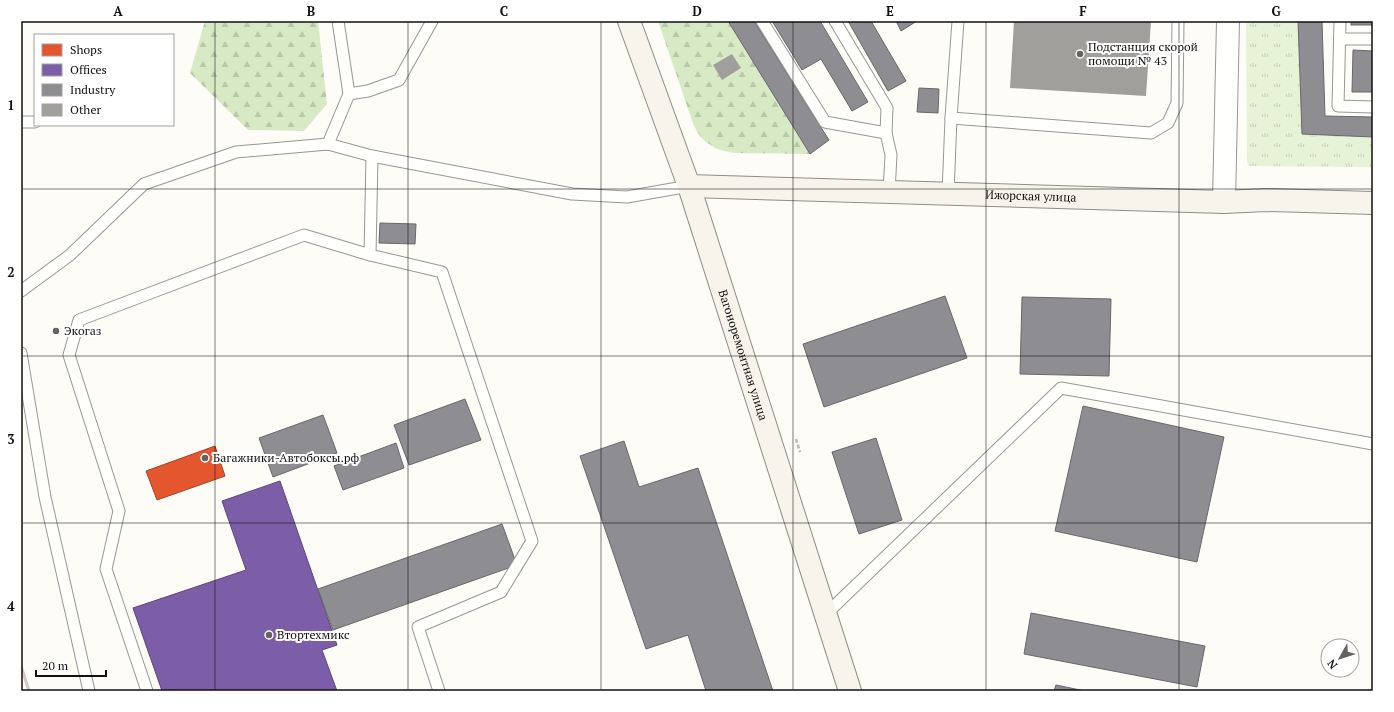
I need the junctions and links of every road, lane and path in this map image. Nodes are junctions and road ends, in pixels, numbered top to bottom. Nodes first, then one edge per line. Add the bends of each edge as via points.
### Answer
1 (338, 21) edge
2 (432, 21) edge
3 (629, 21) edge
4 (762, 21) edge
5 (835, 21) edge
6 (958, 21) edge
7 (1228, 21) edge
8 (1340, 21) edge
9 (1178, 22) dead end
10 (1340, 39) junction
11 (1373, 39) edge
12 (349, 94) junction
13 (1373, 107) edge
14 (951, 118) junction
15 (21, 122) edge
16 (34, 122) edge
17 (886, 133) junction
18 (328, 144) junction
19 (372, 156) junction
20 (689, 186) junction
21 (889, 192) junction
22 (948, 194) junction
23 (1224, 202) junction
24 (1373, 203) edge
25 (370, 255) junction
26 (21, 291) edge
27 (21, 353) edge
28 (1373, 444) edge
29 (826, 614) junction
30 (89, 691) edge
31 (147, 691) edge
32 (440, 691) edge
33 (850, 691) edge

1 - 12 lane
2 - 12 lane via 399,80 368,91
3 - 20 street, Вагоноремонтная улица
4 - 17 lane via 825,122
5 - 17 lane via 887,108
6 - 14 lane
7 - 23 street
8 - 10 lane
9 - 14 lane via 1177,103 1168,123 1151,132
10 - 11 lane
10 - 13 lane via 1338,106
12 - 18 lane
14 - 22 lane
15 - 16 lane
17 - 21 lane via 891,155
18 - 19 lane
18 - 26 lane via 236,152 144,184 70,255
19 - 20 lane via 572,194 627,196
19 - 25 lane
20 - 21 street, Ижорская улица
20 - 29 street, Вагоноремонтная улица
21 - 22 street, Ижорская улица
22 - 23 street, Ижорская улица
23 - 24 street, Ижорская улица via 1266,200
25 - 31 lane via 304,235 79,320 69,355 118,511 106,569
25 - 32 lane via 442,272 532,541 501,592 418,626
27 - 30 lane via 45,496
28 - 29 lane via 1060,388
29 - 33 street, Вагоноремонтная улица

